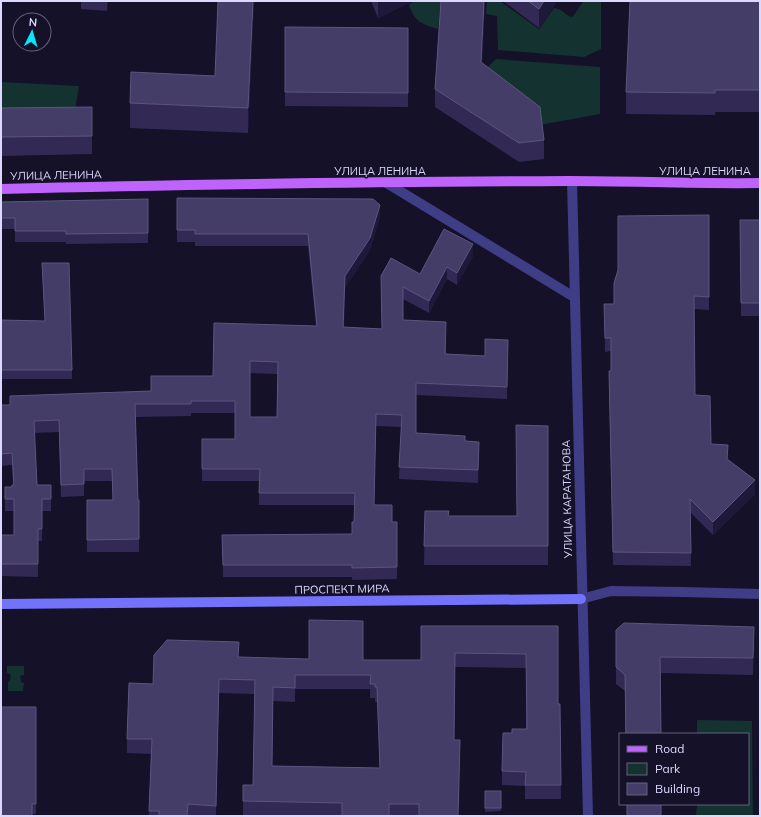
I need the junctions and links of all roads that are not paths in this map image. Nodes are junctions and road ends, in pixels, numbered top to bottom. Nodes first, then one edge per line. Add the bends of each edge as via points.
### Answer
1 (572, 181) junction
2 (385, 182) junction
3 (760, 183) edge
4 (1, 189) edge
5 (574, 297) junction
6 (760, 594) edge
7 (582, 599) junction
8 (1, 604) edge
9 (588, 816) edge

1 - 2 main road, УЛИЦА ЛЕНИНА
1 - 3 main road, УЛИЦА ЛЕНИНА
1 - 5 street, УЛИЦА КАРАТАНОВА
2 - 4 main road, УЛИЦА ЛЕНИНА
2 - 5 street
5 - 7 street, УЛИЦА КАРАТАНОВА
6 - 7 street, ПРОСПЕКТ МИРА via 611,591
7 - 8 main road, ПРОСПЕКТ МИРА
7 - 9 street, УЛИЦА КАРАТАНОВА

